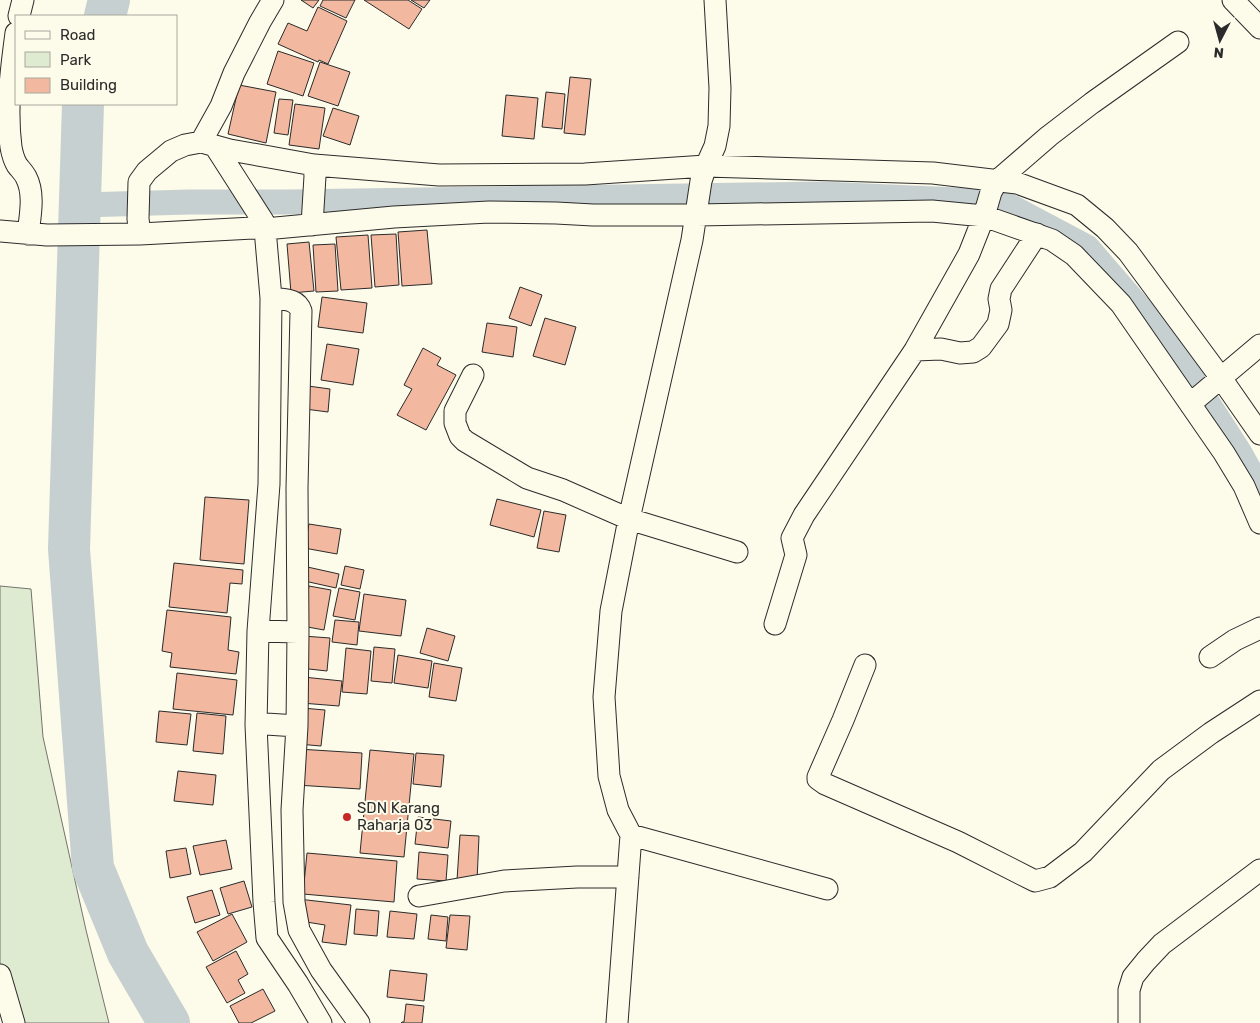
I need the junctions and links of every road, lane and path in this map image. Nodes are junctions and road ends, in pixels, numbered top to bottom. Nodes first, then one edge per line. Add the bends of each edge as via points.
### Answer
1 (23, 0) edge
2 (273, 0) edge
3 (715, 0) edge
4 (1233, 0) edge
5 (19, 15) edge
6 (1260, 28) edge
7 (15, 41) edge
8 (1178, 42) dead end
9 (208, 144) junction
10 (315, 171) junction
11 (704, 174) junction
12 (990, 199) junction
13 (697, 211) junction
14 (312, 221) junction
15 (264, 225) junction
16 (134, 229) junction
17 (0, 231) edge
18 (1037, 234) junction
19 (37, 235) junction
20 (282, 300) junction
21 (1260, 345) edge
22 (915, 350) junction
23 (473, 375) dead end
24 (1219, 380) junction
25 (1194, 400) junction
26 (1260, 434) edge
27 (283, 486) junction
28 (629, 519) junction
29 (1260, 523) edge
30 (737, 552) dead end
31 (775, 624) dead end
32 (1260, 628) edge
33 (263, 631) junction
34 (295, 632) junction
35 (1210, 657) dead end
36 (865, 665) dead end
37 (1260, 701) edge
38 (276, 725) junction
39 (276, 809) junction
40 (631, 835) junction
41 (1260, 870) edge
42 (628, 877) junction
43 (827, 889) dead end
44 (419, 896) dead end
45 (279, 902) junction
46 (0, 975) edge
47 (310, 977) junction
48 (14, 1023) edge
49 (321, 1023) edge
50 (359, 1023) edge
51 (617, 1023) edge
52 (1130, 1023) edge

1 - 5 street
2 - 9 street via 234,73
3 - 11 street via 720,88 718,126 715,146
4 - 6 street
7 - 19 street via 9,107 12,148 30,189
8 - 12 street via 1049,136
9 - 10 street
9 - 15 street via 231,170
9 - 16 street via 184,145 170,151 147,171 140,182
10 - 11 street via 439,175
10 - 14 street
11 - 12 street via 933,173
11 - 13 street
12 - 13 street via 932,211
12 - 18 street
12 - 22 street via 969,254
12 - 24 street via 1017,183 1077,205 1128,252
13 - 14 street via 593,215 489,212
13 - 28 street
14 - 15 street
15 - 16 street via 253,228
15 - 20 street
16 - 19 street
17 - 19 street
18 - 22 street via 1001,289 998,324 981,347 973,352 960,353 941,348
18 - 25 street via 1074,255 1121,304
20 - 27 street
20 - 27 street via 299,306 301,311
21 - 24 street
22 - 31 street via 796,530 792,538 796,555
23 - 28 street via 455,411 455,422 465,441 527,478
24 - 25 street
24 - 26 street
25 - 29 street via 1244,486
27 - 33 street
27 - 34 street
28 - 30 street
28 - 40 street via 611,611 604,697 609,776 618,810
32 - 35 street
33 - 34 street
33 - 38 street
34 - 38 street
36 - 37 street via 818,780 958,842 1035,882 1050,877 1082,852 1161,770
38 - 39 street
38 - 39 street
39 - 45 street
39 - 45 street
40 - 42 street
40 - 43 street
41 - 52 street via 1162,944 1146,961 1133,977 1129,990
42 - 44 street via 504,881
42 - 51 street
45 - 47 street via 299,930
45 - 47 street via 267,938
46 - 48 street
47 - 49 street
47 - 50 street

